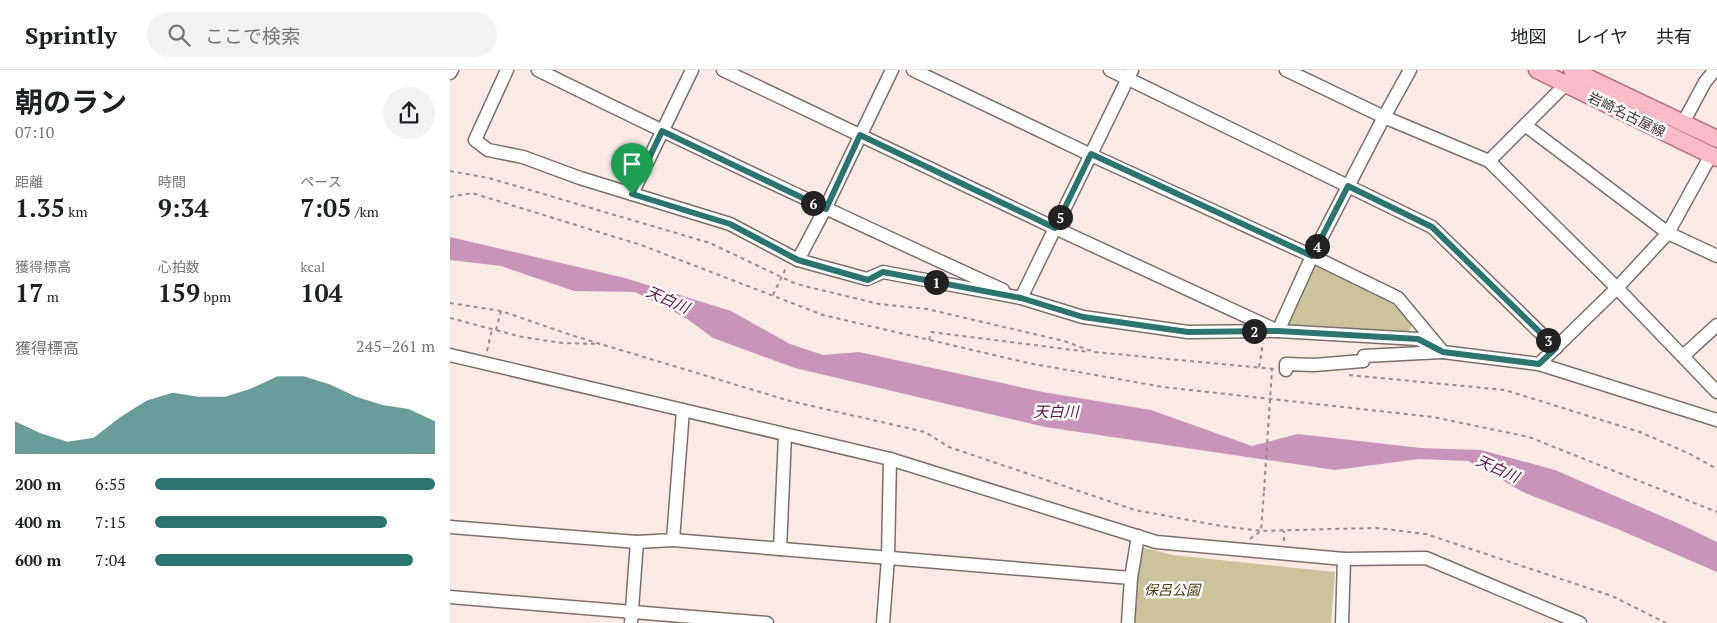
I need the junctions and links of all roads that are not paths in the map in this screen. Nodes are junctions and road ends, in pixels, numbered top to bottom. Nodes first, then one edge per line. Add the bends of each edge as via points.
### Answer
1 (507, 70) edge
2 (538, 70) edge
3 (692, 70) edge
4 (723, 70) edge
5 (892, 70) edge
6 (912, 70) edge
7 (1110, 70) edge
8 (1286, 70) edge
9 (1410, 70) edge
10 (1537, 70) edge
11 (1715, 70) edge
12 (1130, 74) edge
13 (1595, 75) edge
14 (1569, 77) edge
15 (1384, 117) junction
16 (1683, 123) junction
17 (1525, 125) junction
18 (662, 131) junction
19 (860, 135) junction
20 (1717, 139) edge
21 (1091, 154) junction
22 (1714, 156) edge
23 (1489, 162) junction
24 (1348, 186) junction
25 (632, 194) junction
26 (826, 209) junction
27 (1055, 228) junction
28 (1668, 232) junction
29 (1312, 256) junction
30 (1717, 256) edge
31 (798, 260) junction
32 (1617, 288) junction
33 (1021, 298) junction
34 (1717, 325) edge
35 (1278, 331) junction
36 (1556, 348) junction
37 (1443, 352) junction
38 (450, 355) edge
39 (1683, 356) junction
40 (1539, 364) junction
41 (1286, 370) dead end
42 (1717, 392) edge
43 (683, 410) junction
44 (1717, 420) edge
45 (785, 435) junction
46 (890, 459) junction
47 (450, 526) edge
48 (1138, 536) junction
49 (673, 540) junction
50 (637, 542) junction
51 (780, 549) junction
52 (888, 558) junction
53 (1344, 559) junction
54 (1131, 578) junction
55 (450, 597) edge
56 (631, 617) edge
57 (1575, 622) edge
58 (767, 623) edge
59 (883, 623) edge
60 (1128, 623) edge
61 (1342, 623) edge

1 - 25 street via 475,140 488,150 523,157
2 - 18 street
3 - 18 street
4 - 19 street
5 - 19 street
6 - 21 street
7 - 12 street
8 - 15 street
9 - 15 street
10 - 14 main road, 岩崎名古屋線
11 - 16 street
12 - 21 street
12 - 24 street
13 - 14 main road, 岩崎名古屋線
13 - 16 main road, 岩崎名古屋線
14 - 17 street
14 - 22 main road, 岩崎名古屋線
15 - 23 street
15 - 24 street
16 - 20 main road, 岩崎名古屋線
17 - 23 street
17 - 28 street
18 - 25 street
18 - 26 street
19 - 26 street
19 - 27 street
21 - 27 street
21 - 29 street
22 - 28 street
23 - 32 street
24 - 29 street
24 - 36 street via 1432,227
25 - 31 street via 730,224
26 - 31 street
26 - 33 street
27 - 33 street
27 - 35 street
28 - 30 street
28 - 32 street
29 - 35 street
29 - 37 street via 1398,298
31 - 33 street via 868,280 883,272
32 - 36 street
32 - 39 street
33 - 35 street via 1083,317 1188,332
34 - 39 street
35 - 37 street via 1418,339
36 - 40 street
37 - 40 street
37 - 41 street via 1364,356 1363,361 1314,365 1286,364
38 - 43 street
39 - 42 street
40 - 44 street
43 - 45 street
43 - 49 street
45 - 46 street
45 - 51 street
46 - 48 street
46 - 52 street
47 - 50 street
48 - 53 street via 1156,542
48 - 54 street
49 - 50 street
49 - 51 street
50 - 56 street
51 - 52 street
52 - 54 street
52 - 59 street
53 - 57 street via 1426,558
53 - 61 street
54 - 60 street
55 - 56 street
56 - 58 street

